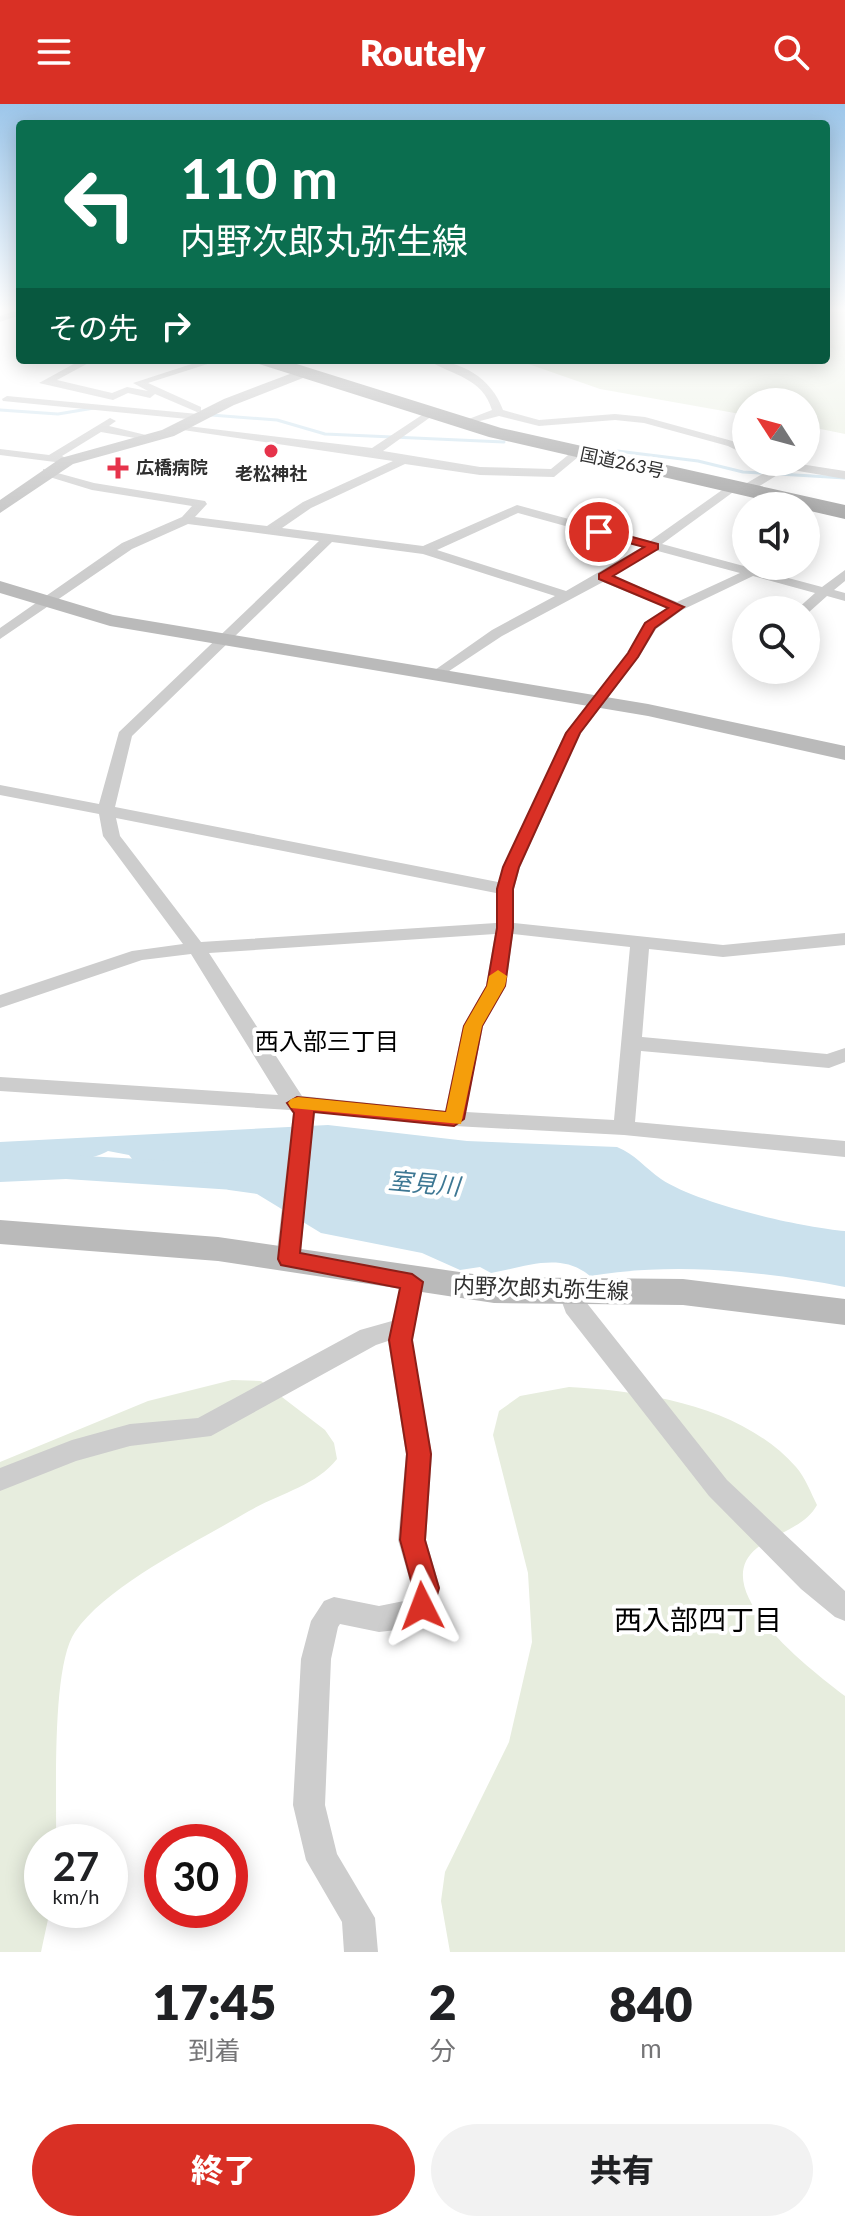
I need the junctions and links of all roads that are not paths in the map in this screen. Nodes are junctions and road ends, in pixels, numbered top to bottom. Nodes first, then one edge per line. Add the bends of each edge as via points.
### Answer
1 (162, 397) edge
2 (244, 397) edge
3 (377, 397) edge
4 (493, 397) edge
5 (166, 398) joint
6 (3, 401) edge
7 (498, 412) junction
8 (428, 414) junction
9 (201, 415) junction
10 (465, 424) junction
11 (183, 427) junction
12 (152, 438) junction
13 (732, 444) edge
14 (0, 452) edge
15 (374, 452) junction
16 (577, 453) junction
17 (404, 460) junction
18 (55, 464) junction
19 (820, 473) edge
20 (845, 475) edge
21 (760, 476) edge
22 (738, 488) junction
23 (3, 501) edge
24 (845, 512) edge
25 (186, 520) junction
26 (272, 529) junction
27 (330, 537) junction
28 (654, 546) junction
29 (425, 550) junction
30 (732, 567) edge
31 (845, 574) edge
32 (603, 577) junction
33 (735, 580) edge
34 (781, 580) edge
35 (0, 587) edge
36 (824, 592) junction
37 (568, 596) junction
38 (819, 596) edge
39 (845, 597) edge
40 (47, 603) junction
41 (677, 607) junction
42 (0, 635) edge
43 (222, 640) junction
44 (437, 675) junction
45 (596, 702) junction
46 (845, 753) edge
47 (0, 790) edge
48 (106, 810) junction
49 (505, 889) junction
50 (505, 928) junction
51 (845, 939) edge
52 (640, 941) junction
53 (196, 948) junction
54 (0, 1002) edge
55 (630, 1043) junction
56 (845, 1055) edge
57 (0, 1084) edge
58 (300, 1108) junction
59 (454, 1119) junction
60 (624, 1128) junction
61 (845, 1149) edge
62 (0, 1232) edge
63 (288, 1254) junction
64 (412, 1282) junction
65 (571, 1294) junction
66 (845, 1312) edge
67 (402, 1328) junction
68 (0, 1480) edge
69 (845, 1608) edge
70 (361, 1952) edge

1 - 5 street
2 - 9 street
3 - 8 highway, 国道263号
4 - 7 street
5 - 9 street
6 - 9 street
7 - 10 street
7 - 13 street via 539,423 645,420
8 - 10 highway, 国道263号
8 - 15 street
9 - 11 street
10 - 16 highway, 国道263号
11 - 12 street
11 - 15 street
12 - 18 street
12 - 18 street via 105,424
14 - 18 street
15 - 17 street
16 - 17 street via 554,473 480,471
16 - 22 highway, 国道263号
17 - 26 street via 307,505
18 - 23 street
18 - 25 street via 92,486 201,504
19 - 20 street
21 - 22 street
22 - 24 highway, 国道263号
22 - 28 street via 689,515
25 - 26 street
25 - 40 street via 127,546
26 - 27 street
27 - 29 street
27 - 43 street
28 - 29 street via 517,509
28 - 30 street
28 - 32 street
29 - 37 street
31 - 36 street
32 - 37 street
32 - 41 street
33 - 41 street
34 - 36 street
35 - 40 street
36 - 38 street
36 - 39 street
37 - 44 street via 497,633
40 - 42 street
40 - 43 street
41 - 45 street via 650,626
43 - 44 street
43 - 48 street via 125,735
44 - 45 street
45 - 46 street
45 - 49 street via 573,733
47 - 48 street
48 - 49 street
48 - 53 street via 112,836
49 - 50 street
50 - 52 street
50 - 53 street
50 - 59 street via 496,986 473,1026
51 - 52 street via 748,951
52 - 55 street
53 - 54 street via 139,955
53 - 58 street
55 - 56 street via 829,1061
55 - 60 street
57 - 58 street
58 - 59 street
58 - 63 street
59 - 60 street
60 - 61 street
62 - 63 street, 内野次郎丸弥生線
63 - 64 street, 内野次郎丸弥生線
64 - 65 street, 内野次郎丸弥生線
64 - 67 street
65 - 66 street, 内野次郎丸弥生線 via 695,1292
65 - 69 street via 575,1306 718,1488
67 - 68 street via 369,1337 202,1428 130,1435
67 - 70 street via 402,1367 419,1454 412,1540 426,1588 422,1606 414,1615 379,1619 334,1610 325,1621 316,1659 309,1805 322,1860 358,1918

